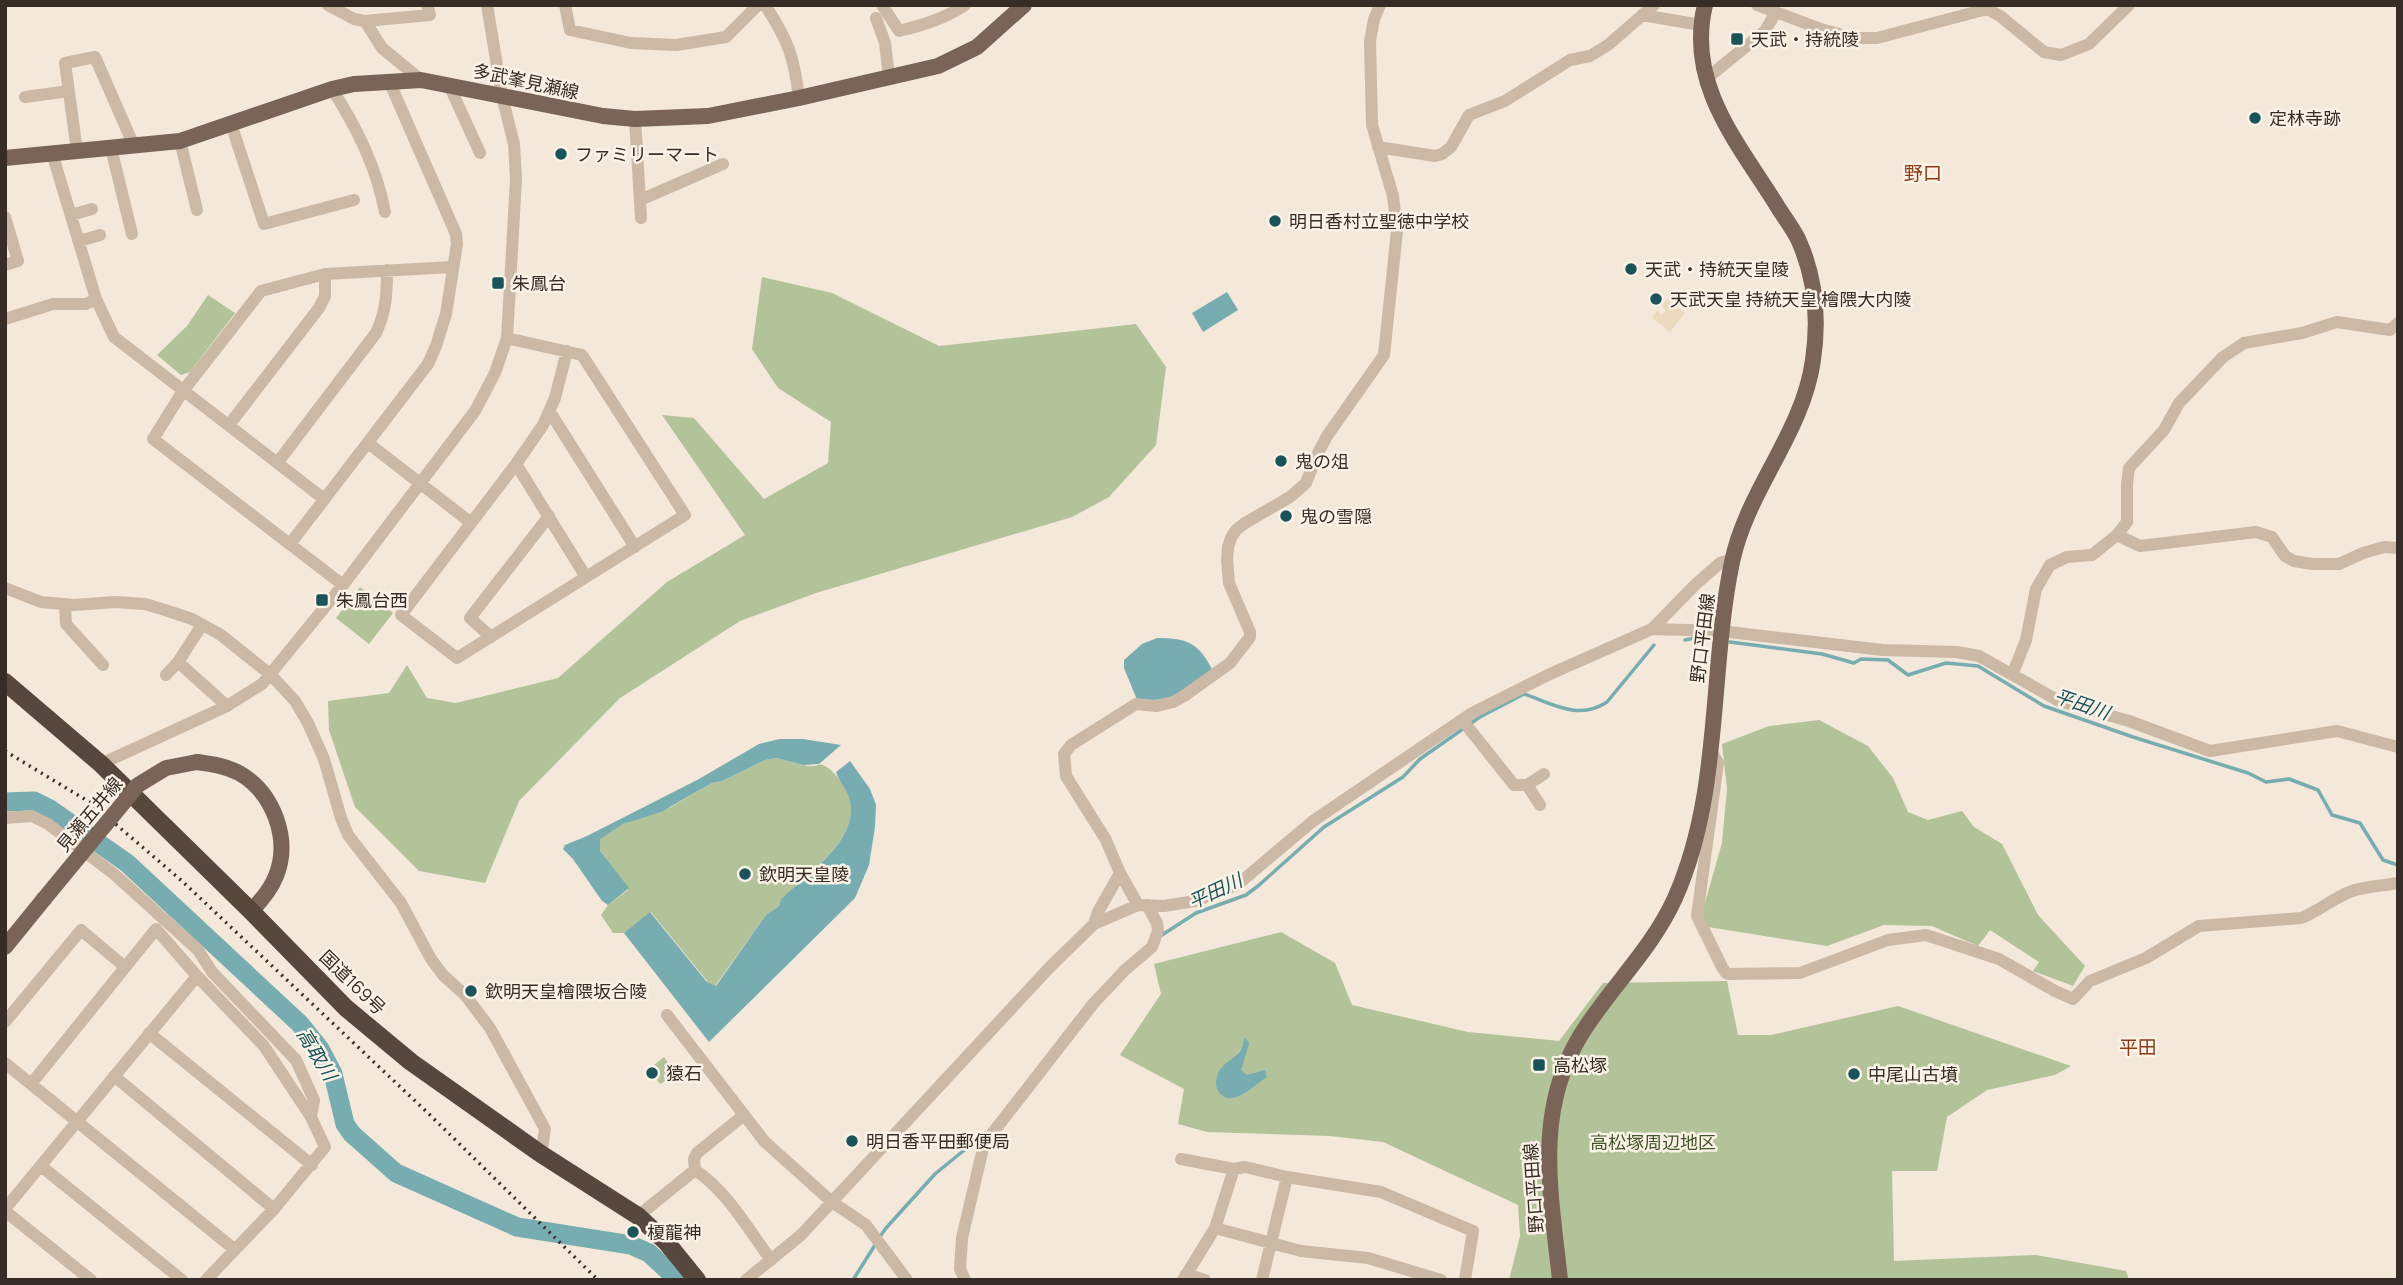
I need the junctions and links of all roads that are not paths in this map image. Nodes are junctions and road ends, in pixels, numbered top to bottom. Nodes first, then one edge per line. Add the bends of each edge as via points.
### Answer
1 (328, 5) edge
2 (428, 5) edge
3 (487, 5) edge
4 (565, 5) edge
5 (758, 5) edge
6 (765, 5) edge
7 (882, 5) edge
8 (965, 5) edge
9 (1024, 5) edge
10 (1380, 5) edge
11 (1654, 5) edge
12 (1705, 5) edge
13 (1757, 5) edge
14 (2129, 5) edge
15 (1773, 9) edge
16 (1642, 15) junction
17 (876, 19) dead end
18 (365, 21) junction
19 (1700, 25) junction
20 (889, 77) junction
21 (1706, 79) junction
22 (421, 80) junction
23 (389, 81) junction
24 (449, 85) junction
25 (332, 89) junction
26 (69, 91) junction
27 (502, 96) junction
28 (24, 97) dead end
29 (799, 98) junction
30 (635, 118) junction
31 (231, 124) junction
32 (180, 141) junction
33 (134, 146) junction
34 (1378, 147) junction
35 (111, 148) junction
36 (77, 151) junction
37 (52, 153) junction
38 (480, 153) dead end
39 (5, 158) edge
40 (723, 164) dead end
41 (354, 200) dead end
42 (640, 200) junction
43 (92, 209) dead end
44 (197, 210) dead end
45 (385, 212) dead end
46 (71, 215) junction
47 (5, 217) edge
48 (641, 218) dead end
49 (132, 234) dead end
50 (100, 235) dead end
51 (79, 241) junction
52 (5, 265) edge
53 (453, 267) junction
54 (387, 270) junction
55 (325, 274) junction
56 (96, 299) junction
57 (5, 319) edge
58 (2398, 323) edge
59 (507, 338) junction
60 (567, 351) junction
61 (183, 391) junction
62 (550, 412) junction
63 (229, 425) junction
64 (368, 443) junction
65 (278, 462) junction
66 (516, 464) junction
67 (419, 484) junction
68 (324, 499) junction
69 (549, 516) junction
70 (470, 522) junction
71 (2117, 534) junction
72 (290, 544) junction
73 (635, 547) junction
74 (2398, 548) edge
75 (1733, 559) junction
76 (586, 578) junction
77 (343, 585) junction
78 (5, 588) edge
79 (65, 605) junction
80 (202, 625) junction
81 (1652, 629) junction
82 (1721, 631) junction
83 (491, 637) junction
84 (178, 662) junction
85 (103, 665) dead end
86 (2013, 673) junction
87 (166, 675) dead end
88 (271, 675) junction
89 (5, 682) edge
90 (227, 706) junction
91 (1466, 725) junction
92 (2398, 747) edge
93 (1710, 749) junction
94 (101, 764) junction
95 (1544, 775) dead end
96 (1527, 785) junction
97 (1540, 805) dead end
98 (5, 818) edge
99 (1120, 873) junction
100 (2398, 883) edge
101 (1143, 905) junction
102 (251, 911) junction
103 (1094, 924) junction
104 (5, 947) edge
105 (124, 967) junction
106 (197, 976) junction
107 (667, 1015) dead end
108 (5, 1022) edge
109 (149, 1033) junction
110 (5, 1063) edge
111 (114, 1076) junction
112 (31, 1084) junction
113 (744, 1115) junction
114 (311, 1117) junction
115 (78, 1122) junction
116 (541, 1154) junction
117 (1181, 1159) dead end
118 (312, 1165) junction
119 (41, 1166) junction
120 (1234, 1169) junction
121 (695, 1170) junction
122 (1287, 1177) junction
123 (832, 1202) junction
124 (7, 1205) edge
125 (274, 1209) junction
126 (638, 1216) junction
127 (1215, 1228) junction
128 (1271, 1244) junction
129 (234, 1249) junction
130 (771, 1260) junction
131 (1185, 1277) edge
132 (91, 1280) edge
133 (182, 1280) edge
134 (206, 1280) edge
135 (698, 1280) edge
136 (747, 1280) edge
137 (907, 1280) edge
138 (965, 1280) edge
139 (1205, 1280) edge
140 (1262, 1280) edge
141 (1441, 1280) edge
142 (1465, 1280) edge
143 (1560, 1280) edge

1 - 18 street
2 - 18 street via 430,15
3 - 27 street
4 - 5 street via 570,30 651,45 726,37
6 - 29 street via 790,48
7 - 8 street via 899,31
9 - 20 main road, 多武峯見瀬線 via 995,33 959,57
10 - 34 street via 1370,41 1372,125
11 - 16 street
12 - 19 main road, 野口平田線
13 - 15 street
14 - 15 street via 2089,44 2061,55 2044,52 1987,9 1877,38 1853,38
15 - 21 street via 1765,31
16 - 19 street
16 - 34 street via 1590,56 1570,60 1506,101 1469,116 1442,155
17 - 20 street via 885,43
18 - 22 street via 382,48
19 - 21 main road, 野口平田線
20 - 29 main road, 多武峯見瀬線
21 - 75 main road, 野口平田線 via 1714,105 1797,238 1809,270 1817,315 1813,362 1802,403 1755,498
22 - 23 main road, 多武峯見瀬線
22 - 24 main road, 多武峯見瀬線
23 - 25 main road, 多武峯見瀬線
23 - 53 street via 453,224 457,244
24 - 27 main road, 多武峯見瀬線
24 - 38 street
25 - 31 main road, 多武峯見瀬線
25 - 45 street via 372,162
26 - 28 street
26 - 33 street via 65,63 95,57
26 - 36 street
27 - 30 main road, 多武峯見瀬線
27 - 59 street via 516,160
29 - 30 main road, 多武峯見瀬線 via 708,116
30 - 42 street
31 - 32 main road, 多武峯見瀬線
31 - 41 street via 264,224
32 - 33 main road, 多武峯見瀬線
32 - 44 street
33 - 35 main road, 多武峯見瀬線
34 - 99 street via 1393,196 1397,231 1384,355 1328,436 1307,483 1245,523 1231,538 1229,583 1250,637 1230,663 1173,702 1136,704 1063,754 1066,776 1106,840
35 - 36 main road, 多武峯見瀬線
35 - 49 street
36 - 37 main road, 多武峯見瀬線
37 - 39 main road, 多武峯見瀬線
37 - 46 street
40 - 42 street
42 - 48 street
43 - 46 street
46 - 51 street
47 - 52 street via 18,261
50 - 51 street
51 - 56 street
53 - 54 street
53 - 64 street via 436,346
54 - 55 street
54 - 65 street via 387,299 376,333
55 - 61 street via 261,291
55 - 63 street via 325,296 319,308
56 - 57 street via 86,304 53,304
56 - 61 street via 114,337
58 - 71 street via 2389,330 2337,322 2244,343 2223,357 2179,403 2164,430 2129,468 2127,522
59 - 60 street
59 - 67 street via 475,411
60 - 62 street
60 - 73 street via 582,355 685,515
61 - 63 street
61 - 72 street via 153,439
62 - 66 street
62 - 73 street
63 - 65 street
64 - 67 street
64 - 68 street
65 - 68 street
66 - 69 street
66 - 70 street
67 - 70 street
67 - 77 street
68 - 72 street
69 - 76 street
69 - 83 street via 470,618
70 - 83 street via 401,615 457,658
71 - 74 street via 2140,546 2256,532 2272,537 2285,556 2312,564 2339,564 2384,547
71 - 86 street via 2092,555 2067,557 2050,565 2036,589 2026,640
72 - 77 street
73 - 76 street
75 - 81 street via 1720,563 1695,584
75 - 82 main road, 野口平田線
76 - 83 street
77 - 88 street
78 - 79 street via 41,602
79 - 80 street via 145,604
79 - 85 street via 66,624
80 - 84 street
80 - 88 street
81 - 82 street
81 - 91 street via 1472,713
82 - 86 street via 1883,650 1968,654
82 - 93 main road, 野口平田線
84 - 87 street
84 - 90 street
86 - 92 street via 2059,701 2210,751 2337,730
88 - 90 street
88 - 116 street via 308,723 348,835 401,904 431,959 490,1028 545,1129
89 - 94 highway, 国道169号
90 - 94 street
91 - 96 street via 1514,785
91 - 101 street via 1313,821 1237,885 1195,901
93 - 100 street via 1718,763 1698,916 1729,974 1800,973 1888,940 1926,935 1999,958 2073,999 2090,981 2146,958 2200,926 2301,918 2353,891
93 - 143 main road, 野口平田線 via 1698,832 1675,898 1650,941 1581,1034 1565,1067 1550,1118 1548,1159
94 - 102 highway, 国道169号
95 - 96 street
96 - 97 street
98 - 114 street via 32,816 48,824 114,874 198,950 212,972 296,1060 314,1100
99 - 101 street
99 - 103 street
101 - 103 street
101 - 138 street via 1157,923 1152,947 1093,1004 984,1144 962,1238 960,1269
102 - 104 main road, 見瀬五井線, bridge via 276,876 282,852 279,825 263,795 241,774 197,762 166,768 138,785
102 - 116 highway, 国道169号 via 346,1008 411,1062
103 - 123 street
105 - 106 street via 156,929
105 - 108 street via 81,930
105 - 112 street
106 - 109 street
106 - 114 street via 264,1046
107 - 113 street
109 - 111 street
109 - 118 street
110 - 112 street
111 - 115 street
111 - 125 street
112 - 115 street
113 - 121 street via 696,1153
113 - 123 street via 765,1142
114 - 118 street via 325,1147
115 - 119 street
115 - 129 street
116 - 126 highway, 国道169号
117 - 120 street
118 - 125 street
119 - 124 street
119 - 133 street
120 - 122 street via 1245,1167
120 - 127 street
121 - 126 street
121 - 130 street via 732,1206
122 - 128 street
122 - 142 street via 1381,1192 1473,1231
123 - 130 street
123 - 137 street via 866,1225
124 - 132 street
125 - 129 street
126 - 135 highway, 国道169号
127 - 128 street
127 - 131 street
128 - 140 street
128 - 141 street via 1368,1258
129 - 134 street
130 - 136 street
131 - 139 street

